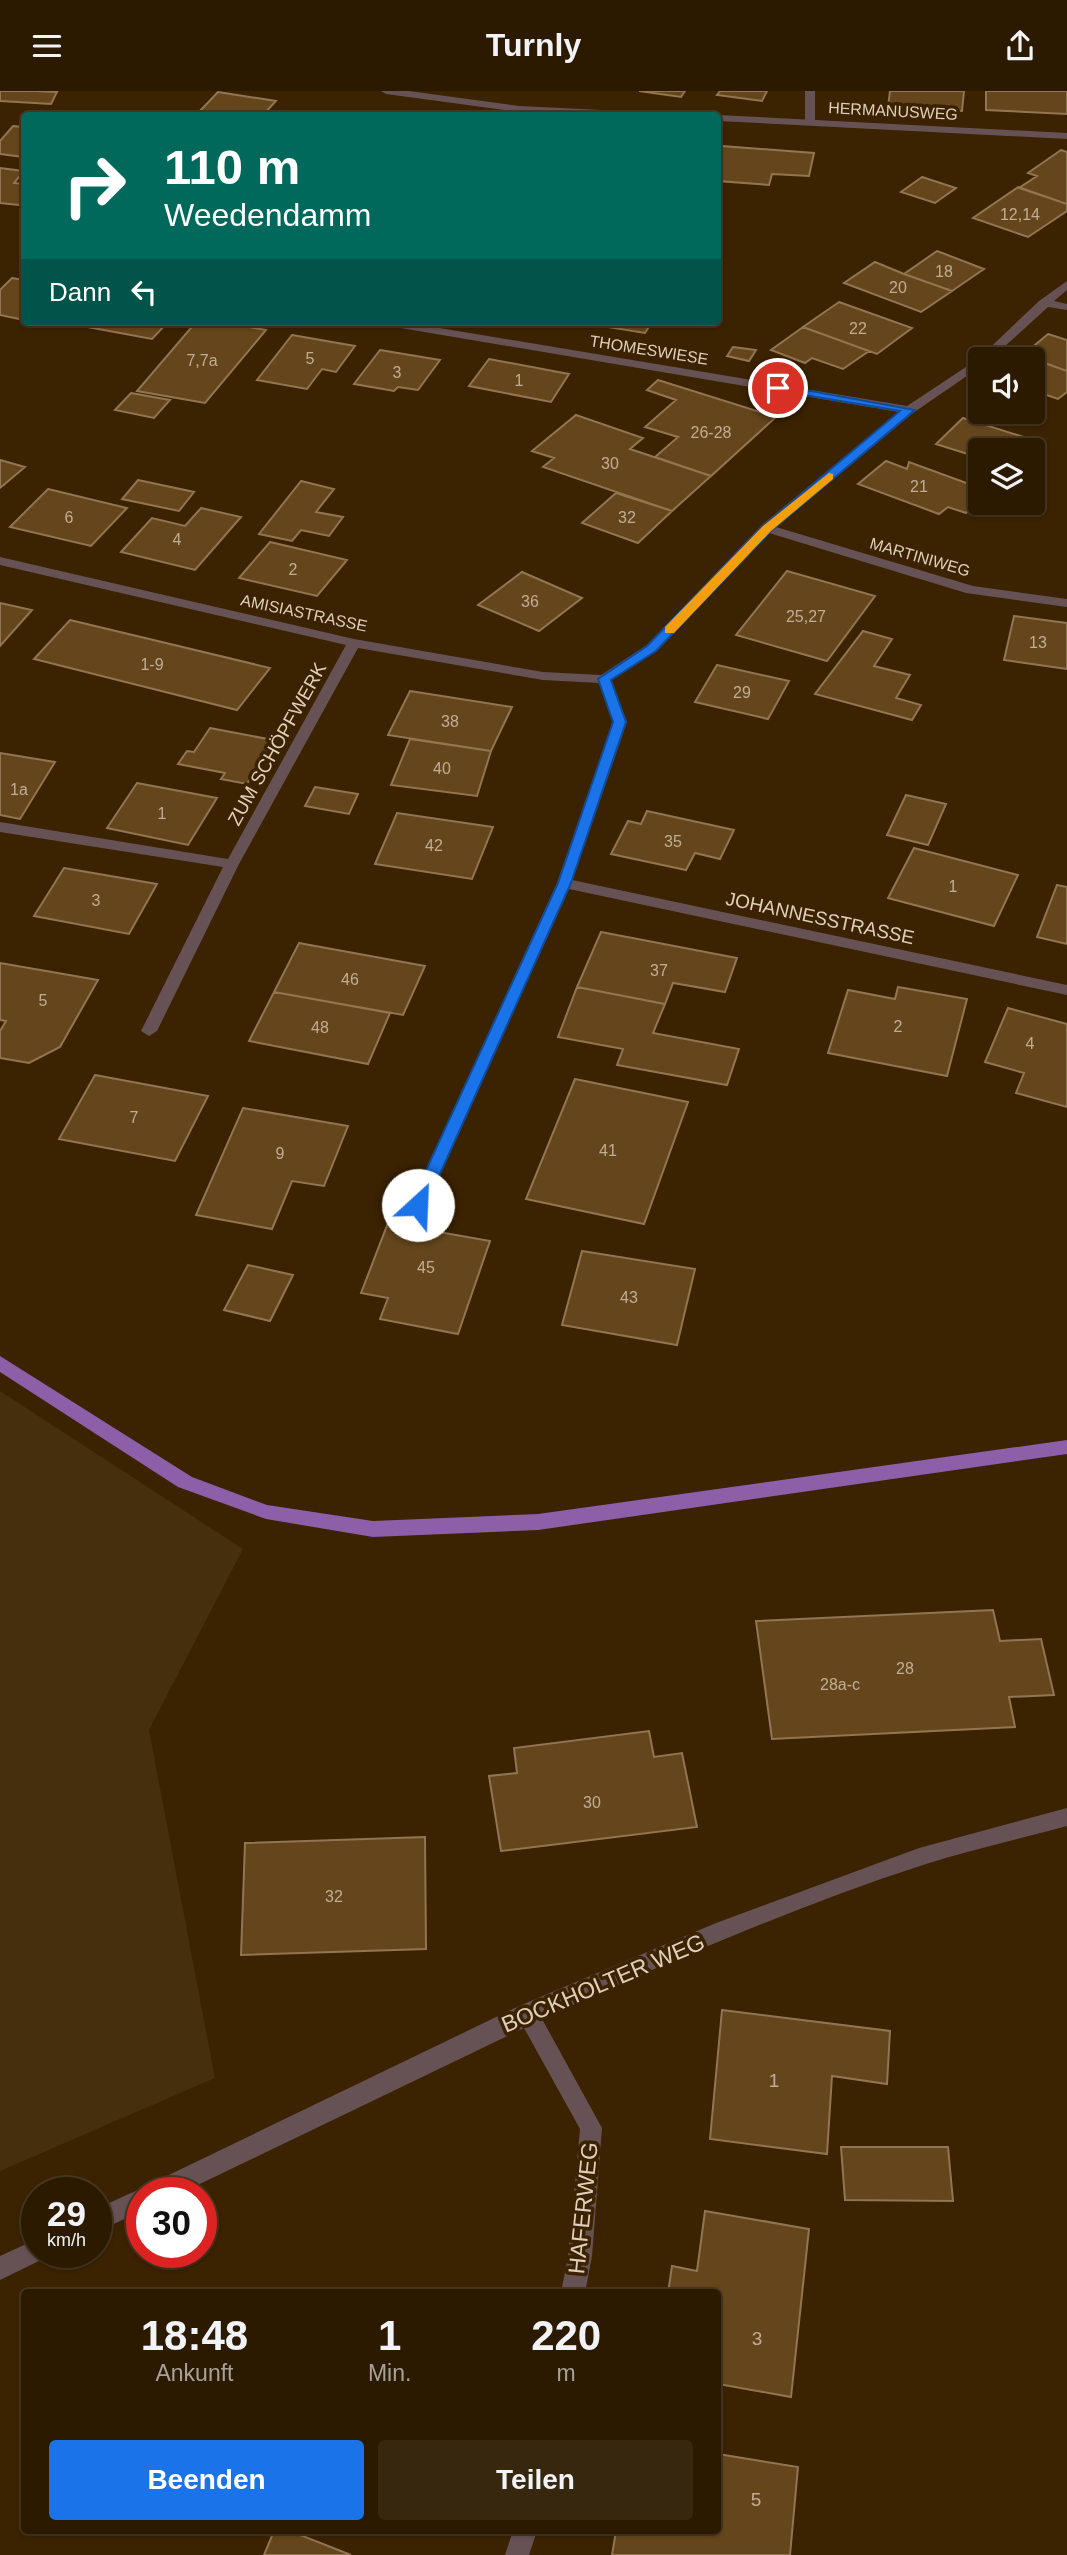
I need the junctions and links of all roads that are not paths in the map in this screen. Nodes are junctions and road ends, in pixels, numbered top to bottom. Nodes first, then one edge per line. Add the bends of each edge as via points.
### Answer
1 (386, 91) edge
2 (810, 91) edge
3 (582, 112) edge
4 (721, 118) edge
5 (810, 122) junction
6 (1067, 136) edge
7 (1067, 284) edge
8 (1043, 303) junction
9 (1067, 307) edge
10 (407, 326) edge
11 (996, 347) edge
12 (968, 370) edge
13 (909, 410) junction
14 (767, 528) junction
15 (0, 561) edge
16 (1067, 603) edge
17 (355, 643) junction
18 (604, 679) junction
19 (0, 827) edge
20 (232, 864) junction
21 (564, 883) junction
22 (1067, 991) edge
23 (149, 1031) dead end
24 (418, 1205) dead end
25 (1067, 1817) edge
26 (527, 2013) junction
27 (189, 2177) edge
28 (21, 2258) edge
29 (0, 2268) edge
30 (574, 2289) edge
31 (524, 2534) edge
32 (517, 2555) edge

1 - 3 street via 519,109
2 - 5 street
4 - 5 street, HERMANUSWEG
5 - 6 street, HERMANUSWEG
7 - 8 street
8 - 9 street
8 - 11 street
10 - 13 street, THOMESWIESE
12 - 13 street
13 - 14 street
14 - 16 street, MARTINIWEG via 971,590
14 - 18 street via 652,648
15 - 17 street, AMISIASTRASSE
17 - 18 street, AMISIASTRASSE via 543,676
17 - 20 street, ZUM SCHÖPFWERK
18 - 21 street via 620,722
19 - 20 street
20 - 23 street, ZUM SCHÖPFWERK
21 - 22 street, JOHANNESSTRASSE
21 - 24 street
25 - 26 street, BOCKHOLTER WEG via 920,1857 755,1918
26 - 27 street, BOCKHOLTER WEG
26 - 30 street, HAFERWEG via 591,2128
28 - 29 street
31 - 32 street

